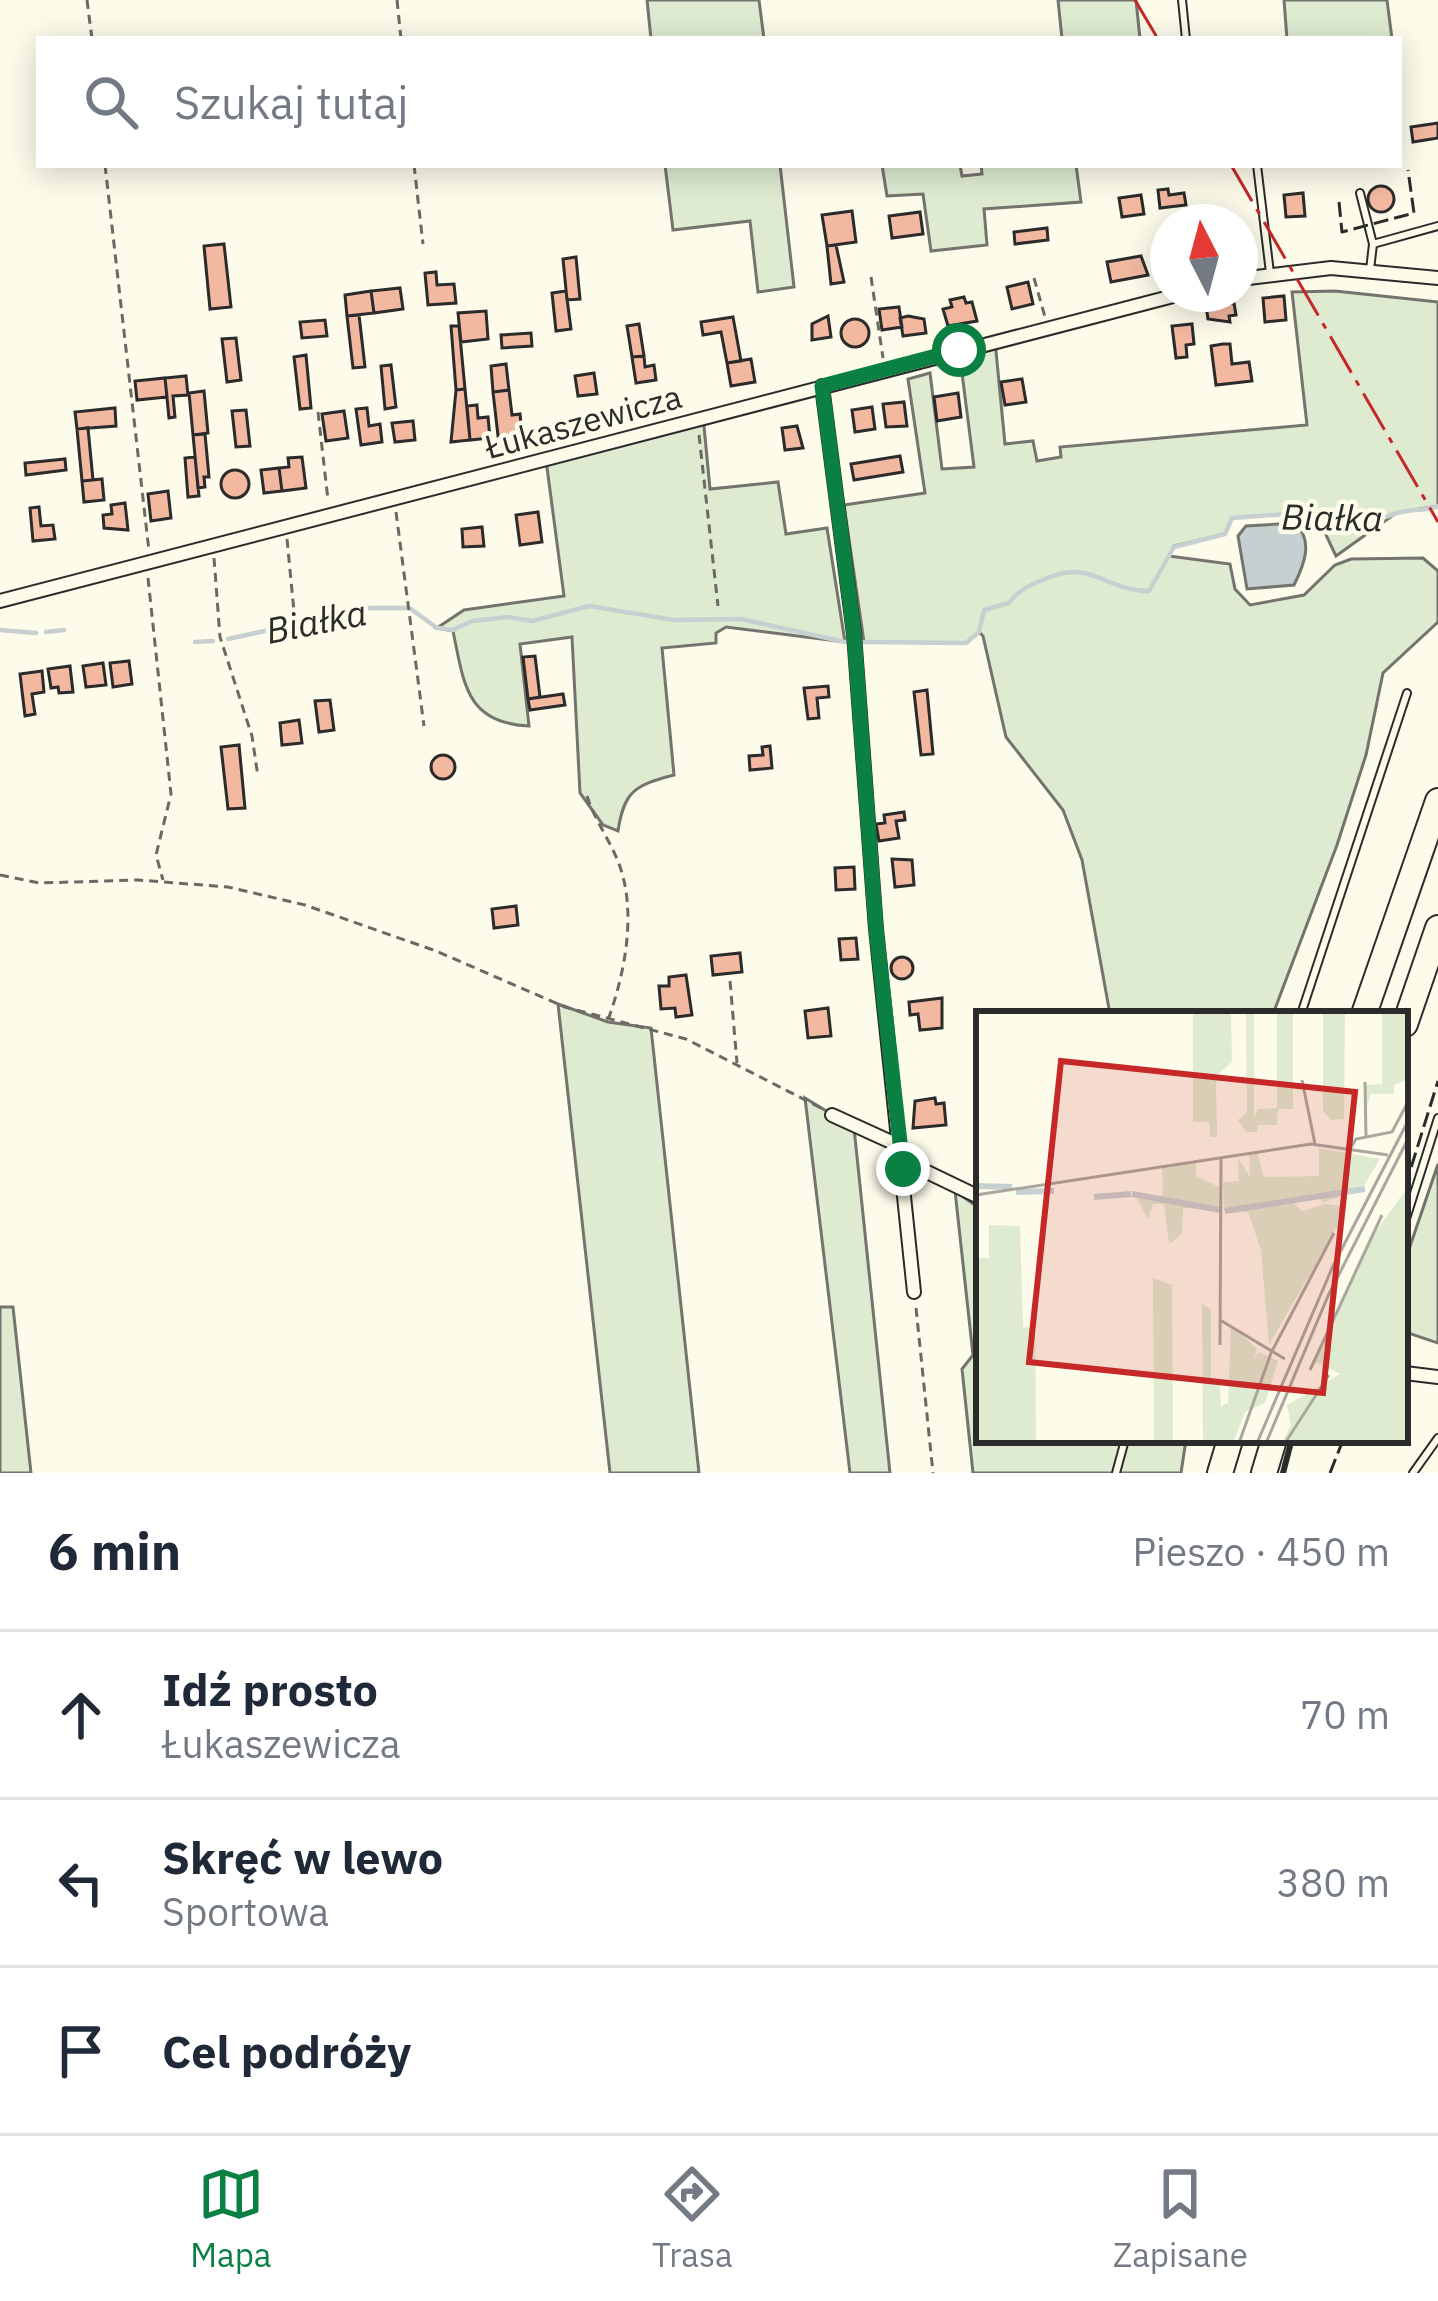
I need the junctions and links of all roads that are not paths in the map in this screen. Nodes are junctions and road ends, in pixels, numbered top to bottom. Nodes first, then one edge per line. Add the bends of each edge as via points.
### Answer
1 (1182, 0) edge
2 (1186, 36) edge
3 (1257, 168) edge
4 (1360, 193) dead end
5 (1438, 226) edge
6 (1372, 244) junction
7 (1370, 270) junction
8 (1270, 273) junction
9 (1258, 275) edge
10 (1438, 278) edge
11 (1150, 302) edge
12 (822, 386) junction
13 (0, 601) edge
14 (1407, 693) dead end
15 (1438, 801) edge
16 (1438, 928) edge
17 (1369, 1006) edge
18 (1302, 1011) edge
19 (1408, 1011) edge
20 (832, 1115) road end
21 (1438, 1118) edge
22 (900, 1146) junction
23 (903, 1169) junction
24 (976, 1196) edge
25 (1408, 1213) edge
26 (914, 1292) road end
27 (1408, 1373) edge
28 (1438, 1377) edge
29 (1438, 1438) edge
30 (1124, 1443) edge
31 (1229, 1443) edge
32 (1273, 1443) edge
33 (1116, 1473) edge
34 (1220, 1473) edge
35 (1264, 1473) edge
36 (1413, 1473) edge

1 - 2 lane
3 - 8 lane
4 - 6 lane
5 - 6 lane
6 - 7 lane
7 - 8 street
7 - 10 street
8 - 9 street
11 - 12 street, Łukaszewicza
12 - 13 street, Łukaszewicza
12 - 22 street via 854,634
14 - 18 lane
15 - 17 highway
16 - 19 highway
20 - 22 street
21 - 25 lane
22 - 23 street
23 - 24 street
23 - 26 street
27 - 28 street
29 - 36 lane
30 - 33 lane
31 - 34 highway
32 - 35 highway

